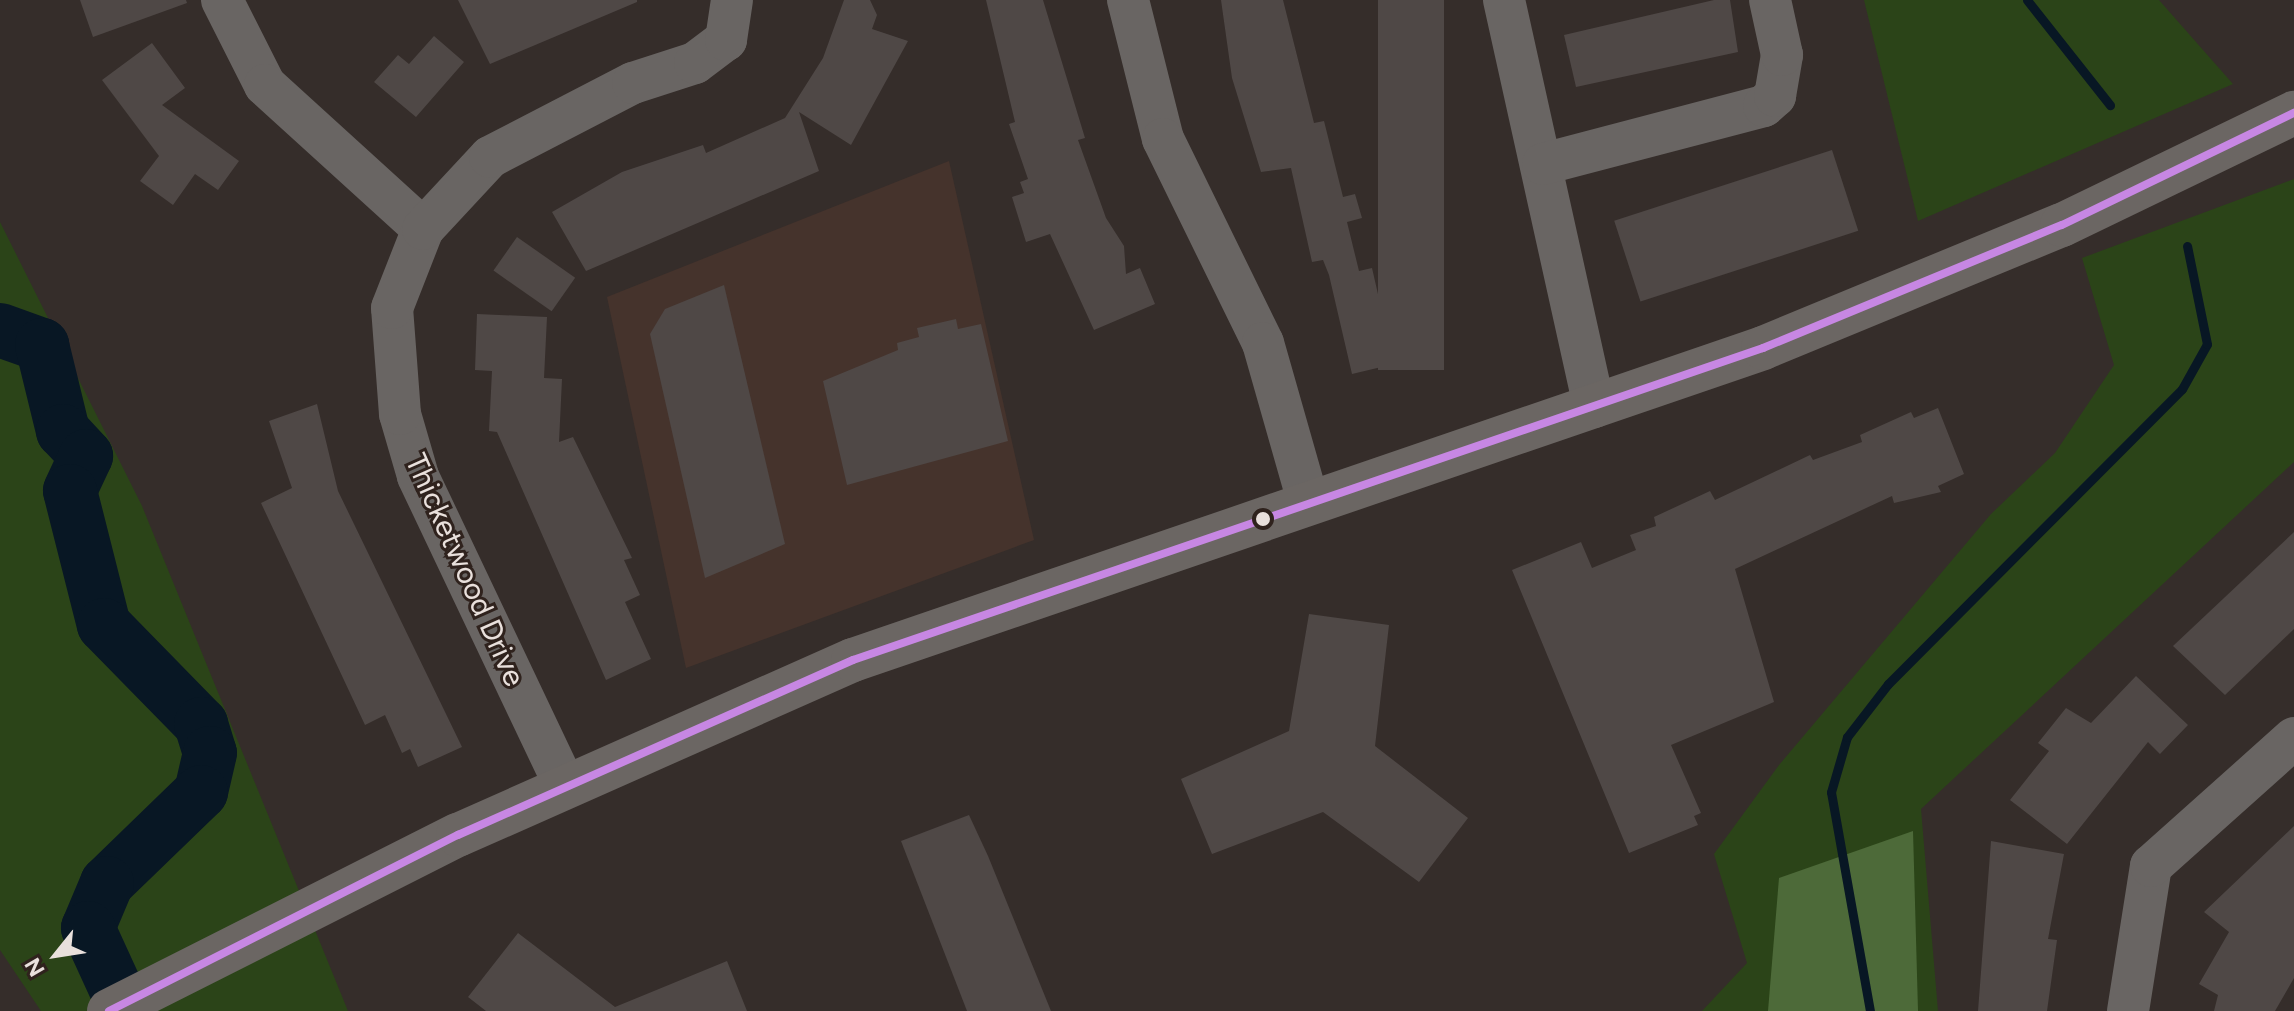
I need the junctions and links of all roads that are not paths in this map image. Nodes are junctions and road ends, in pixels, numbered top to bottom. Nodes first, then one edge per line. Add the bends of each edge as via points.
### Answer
1 (222, 0) edge
2 (732, 0) edge
3 (1128, 0) edge
4 (1504, 0) edge
5 (1770, 0) edge
6 (2294, 113) edge
7 (1543, 164) junction
8 (423, 229) junction
9 (1594, 407) junction
10 (1308, 501) junction
11 (2294, 738) edge
12 (565, 786) junction
13 (109, 1011) edge
14 (2128, 1011) edge

1 - 8 street via 265,85
2 - 8 street, Thicketwood Drive via 726,40 695,63 633,83 490,157
3 - 10 street via 1163,139 1263,343
4 - 7 street
5 - 7 street via 1782,55 1775,96 1764,106
6 - 9 main road via 1971,264
7 - 9 street
8 - 12 street, Thicketwood Drive via 392,308 400,414 418,476
9 - 10 main road
10 - 12 main road via 853,660
11 - 14 street via 2151,866 2143,880
12 - 13 main road

